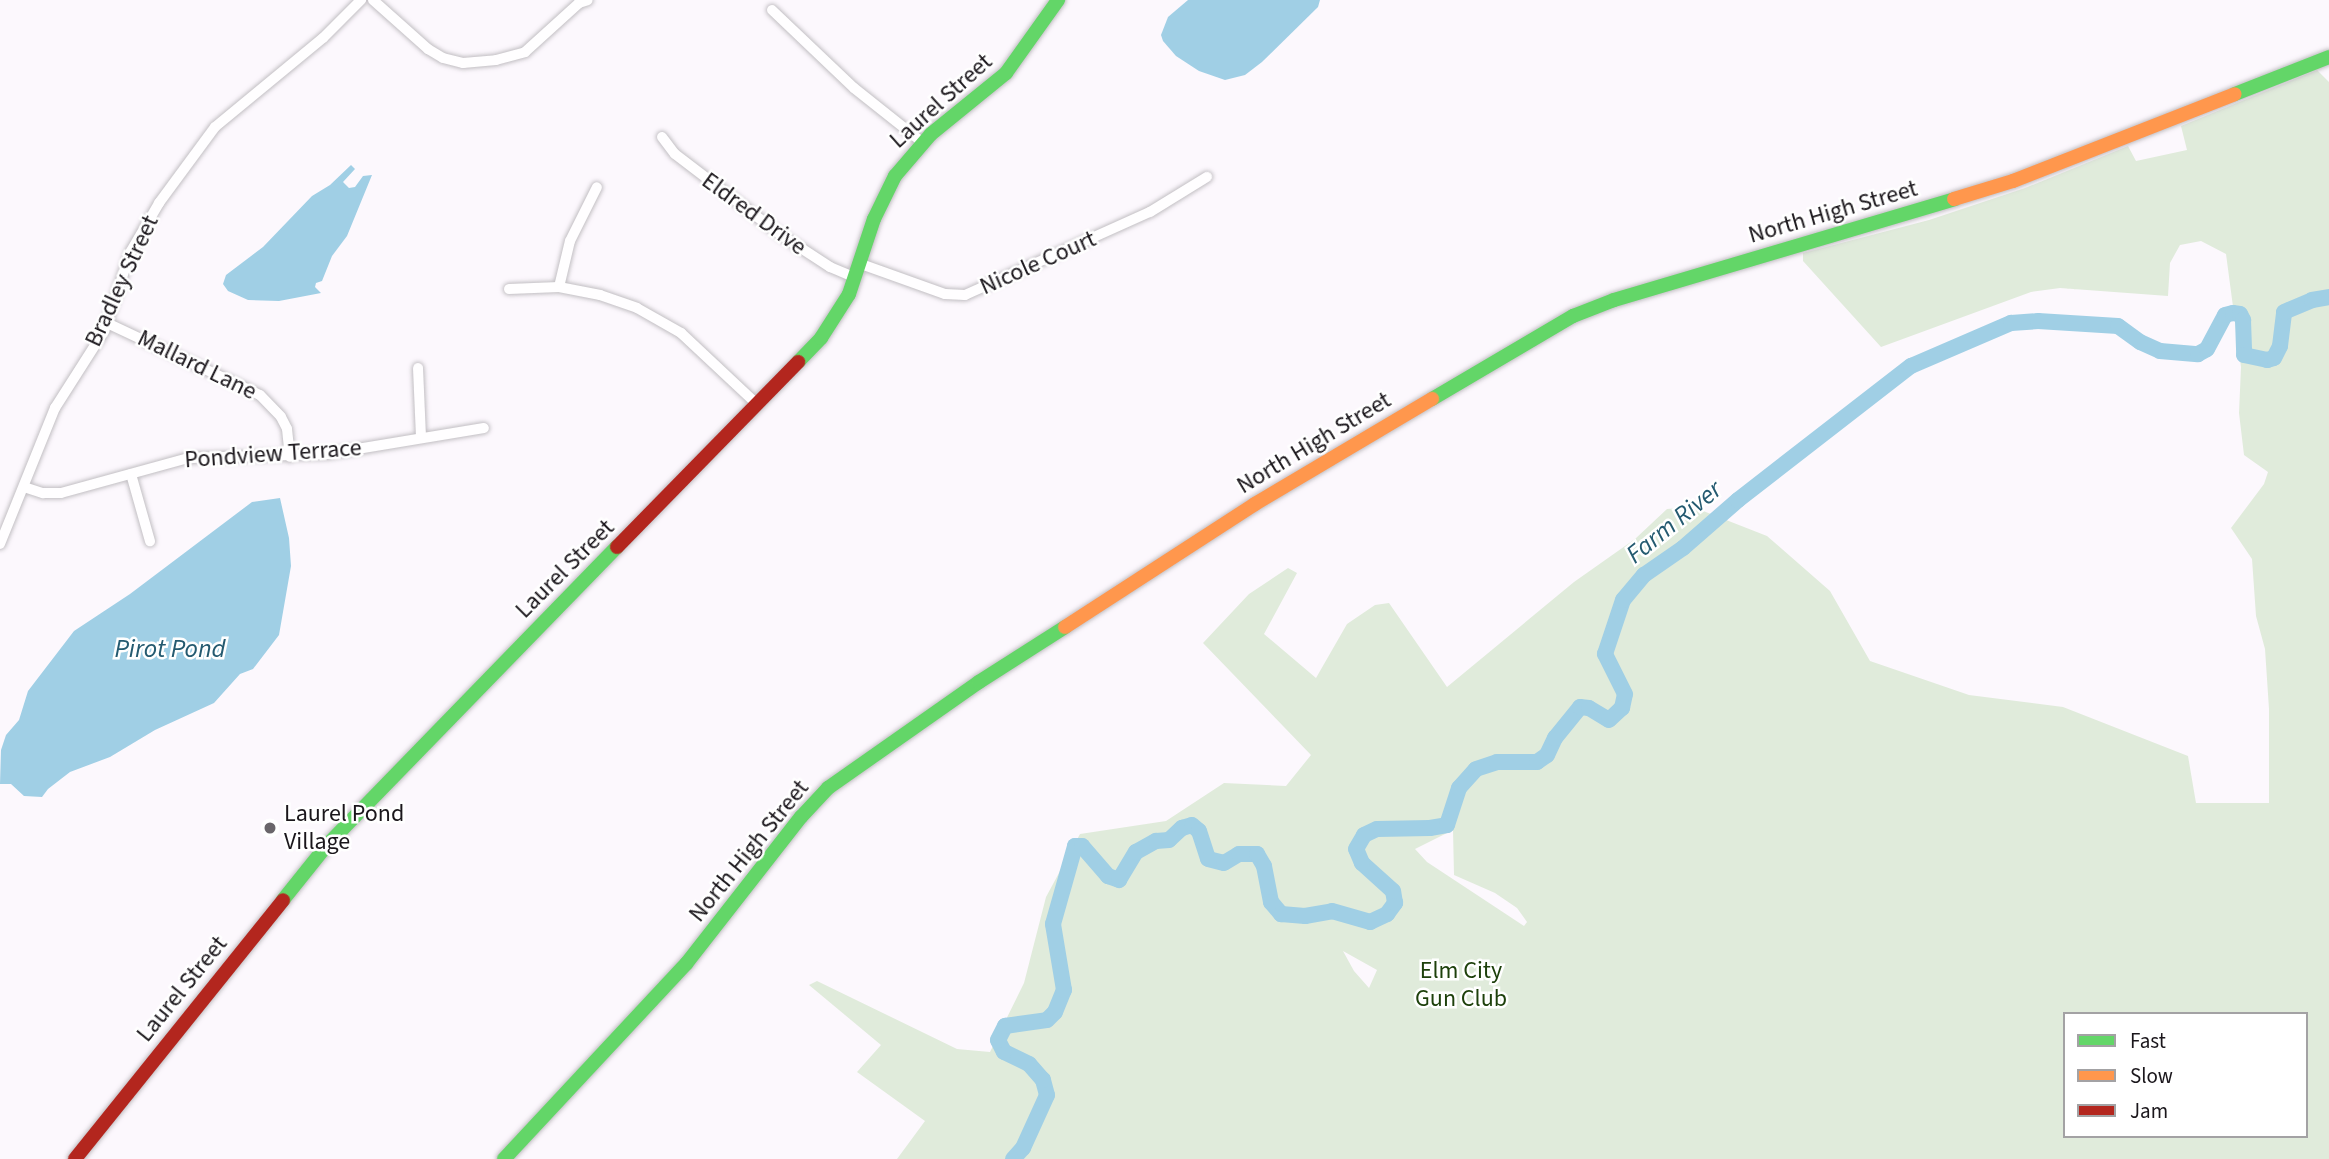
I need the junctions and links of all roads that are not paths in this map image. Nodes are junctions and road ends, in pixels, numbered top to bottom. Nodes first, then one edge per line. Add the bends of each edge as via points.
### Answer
1 (361, 0) edge
2 (373, 0) edge
3 (588, 0) edge
4 (1058, 0) edge
5 (772, 10) dead end
6 (2329, 57) edge
7 (662, 137) dead end
8 (922, 142) junction
9 (1207, 177) dead end
10 (597, 187) dead end
11 (858, 271) junction
12 (559, 287) junction
13 (509, 289) dead end
14 (107, 323) junction
15 (418, 368) dead end
16 (757, 404) junction
17 (484, 428) dead end
18 (421, 437) junction
19 (290, 457) junction
20 (131, 474) junction
21 (24, 487) junction
22 (150, 541) dead end
23 (0, 544) edge
24 (75, 1159) edge
25 (504, 1159) edge

1 - 14 street, Bradley Street via 201,143 137,238
2 - 3 street via 428,49 463,63 525,52
4 - 8 main road, Laurel Street via 1006,73
5 - 8 street via 854,88
6 - 25 main road, North High Street via 2013,181 1573,316 1255,504 979,682 828,788 686,964
7 - 11 street, Eldred Drive via 685,163 781,235 830,267
8 - 11 main road, Laurel Street via 887,189
9 - 11 street, Nicole Court via 1128,222 965,295
10 - 12 street via 570,241
11 - 16 main road, Laurel Street via 842,309 821,338
12 - 13 street
12 - 16 street via 600,295 665,322
14 - 19 street, Mallard Lane via 260,395 287,429
14 - 21 street, Bradley Street via 55,408
15 - 18 street
16 - 24 main road, Laurel Street via 327,845
17 - 18 street, Pondview Terrace
18 - 19 street, Pondview Terrace
19 - 20 street, Pondview Terrace via 188,458
20 - 21 street, Pondview Terrace via 52,494
20 - 22 street
21 - 23 street, Bradley Street

